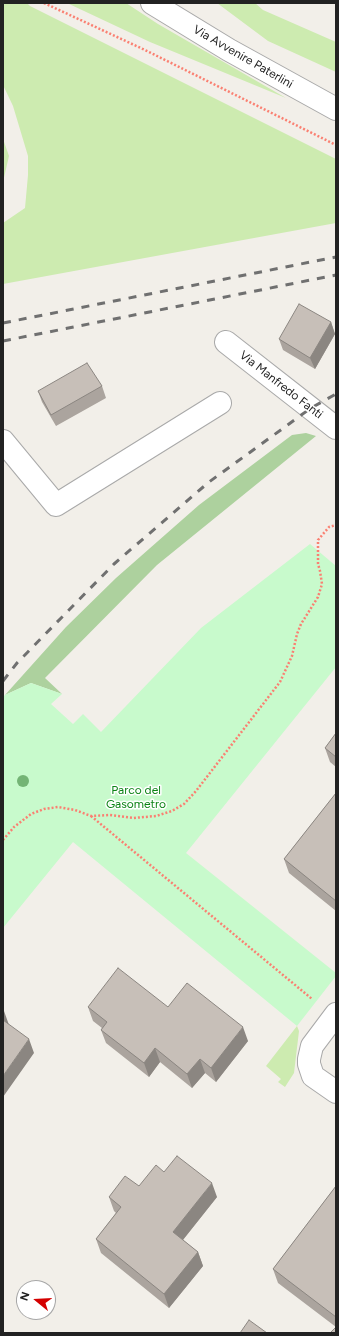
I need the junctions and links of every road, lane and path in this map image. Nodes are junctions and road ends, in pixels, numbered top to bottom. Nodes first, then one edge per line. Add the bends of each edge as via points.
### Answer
1 (44, 3) edge
2 (152, 3) edge
3 (336, 109) edge
4 (336, 145) edge
5 (226, 342) dead end
6 (220, 402) dead end
7 (336, 428) edge
8 (3, 441) edge
9 (336, 526) edge
10 (91, 816) junction
11 (3, 840) edge
12 (316, 1002) dead end
13 (336, 1014) edge
14 (336, 1092) edge

1 - 4 path
2 - 3 street, Via Avvenire Paterlini via 228,50
5 - 7 street, Via Manfredo Fanti
6 - 8 street via 56,505
9 - 10 path via 329,527 318,540 318,564 322,584 318,598 301,624 283,677 196,790 178,808 156,816
10 - 11 path via 58,807 44,809 31,814 14,827
10 - 12 path
13 - 14 street via 312,1046 308,1059 314,1076

